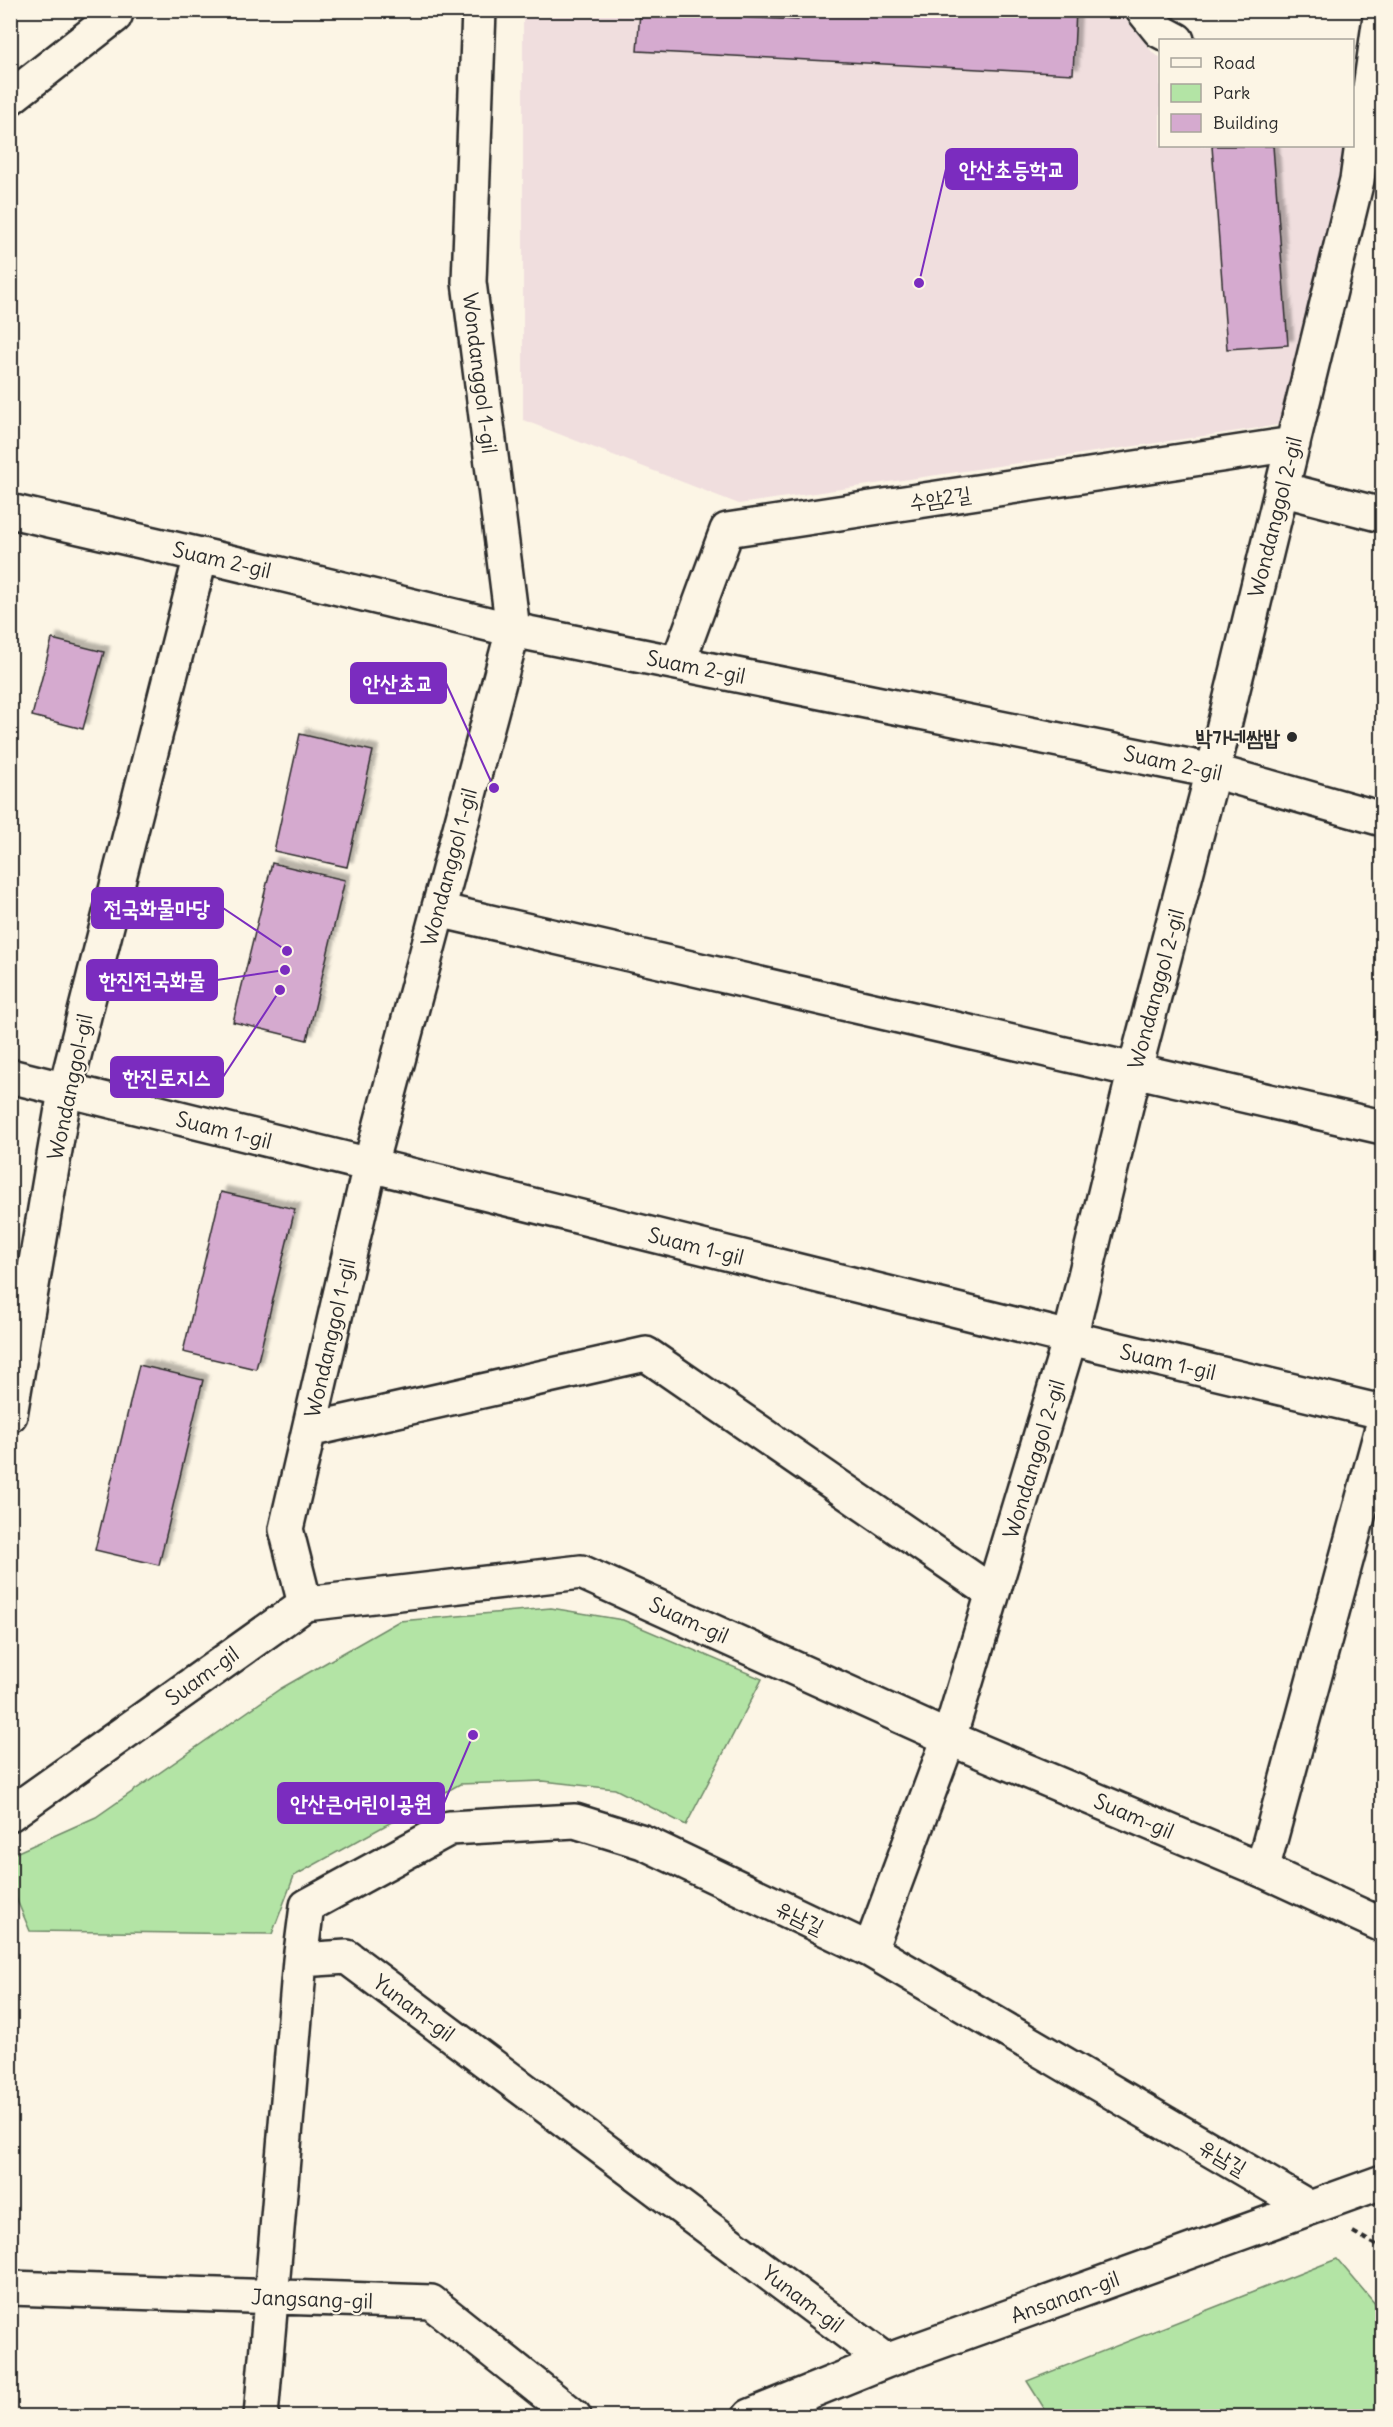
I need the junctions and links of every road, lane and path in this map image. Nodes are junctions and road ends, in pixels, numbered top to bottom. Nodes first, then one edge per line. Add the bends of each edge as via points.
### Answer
1 (117, 10) edge
2 (478, 10) edge
3 (1143, 10) edge
4 (1381, 10) edge
5 (1175, 39) edge
6 (10, 98) edge
7 (1359, 118) edge
8 (1370, 183) edge
9 (1293, 444) junction
10 (1281, 489) junction
11 (10, 511) edge
12 (1383, 515) edge
13 (201, 555) junction
14 (513, 630) junction
15 (678, 663) junction
16 (1213, 771) junction
17 (1383, 819) edge
18 (438, 910) junction
19 (1135, 1069) junction
20 (10, 1076) edge
21 (65, 1091) junction
22 (1383, 1128) edge
23 (370, 1165) junction
24 (1070, 1338) junction
25 (1383, 1413) edge
26 (10, 1415) edge
27 (1383, 1428) edge
28 (309, 1430) junction
29 (993, 1593) junction
30 (304, 1604) junction
31 (949, 1738) junction
32 (10, 1814) edge
33 (1262, 1870) junction
34 (1383, 1925) edge
35 (870, 1950) junction
36 (300, 1960) junction
37 (1383, 2182) edge
38 (1310, 2208) junction
39 (10, 2288) edge
40 (272, 2298) junction
41 (886, 2361) junction
42 (261, 2416) edge
43 (574, 2416) edge
44 (750, 2416) edge

1 - 6 street via 115,16
2 - 14 street, Wondanggol 1-gil via 469,282
3 - 5 street via 1160,31
4 - 7 street, Wondanggol 2-gil
7 - 8 street, Wondanggol 2-gil
8 - 9 street, Wondanggol 2-gil
9 - 10 street, Wondanggol 2-gil
9 - 15 street, 수암2길 via 728,530
10 - 12 street
10 - 16 street, Wondanggol 2-gil
11 - 13 street, Suam 2-gil
13 - 14 street, Suam 2-gil
13 - 21 street, Wondanggol-gil
14 - 15 street, Suam 2-gil
14 - 18 street, Wondanggol 1-gil
15 - 16 street, Suam 2-gil
16 - 17 street, Suam 2-gil
16 - 19 street, Wondanggol 2-gil
18 - 19 street
18 - 23 street, Wondanggol 1-gil
19 - 22 street
19 - 24 street, Wondanggol 2-gil
20 - 21 street, Suam 1-gil
21 - 23 street, Suam 1-gil
21 - 26 street, Wondanggol-gil
23 - 24 street, Suam 1-gil
23 - 28 street, Wondanggol 1-gil
24 - 25 street, Suam 1-gil
24 - 29 street, Wondanggol 2-gil
27 - 33 street
28 - 29 street via 646,1354
28 - 30 street, Wondanggol 1-gil via 286,1529
29 - 31 street, Wondanggol 2-gil
30 - 31 street, Suam-gil via 581,1572
30 - 32 street, Suam-gil
31 - 33 street, Suam-gil
31 - 35 street, Wondanggol 2-gil
33 - 34 street, Suam-gil
35 - 36 street, 유남길 via 643,1842 574,1821 450,1828 307,1906
35 - 38 street, 유남길
36 - 40 street
36 - 41 street, Yunam-gil via 347,1957
37 - 38 street, Ansanan-gil
38 - 41 street, Ansanan-gil
39 - 40 street, Jangsang-gil
40 - 42 street
40 - 43 street, Jangsang-gil via 431,2302
41 - 44 street, Ansanan-gil

